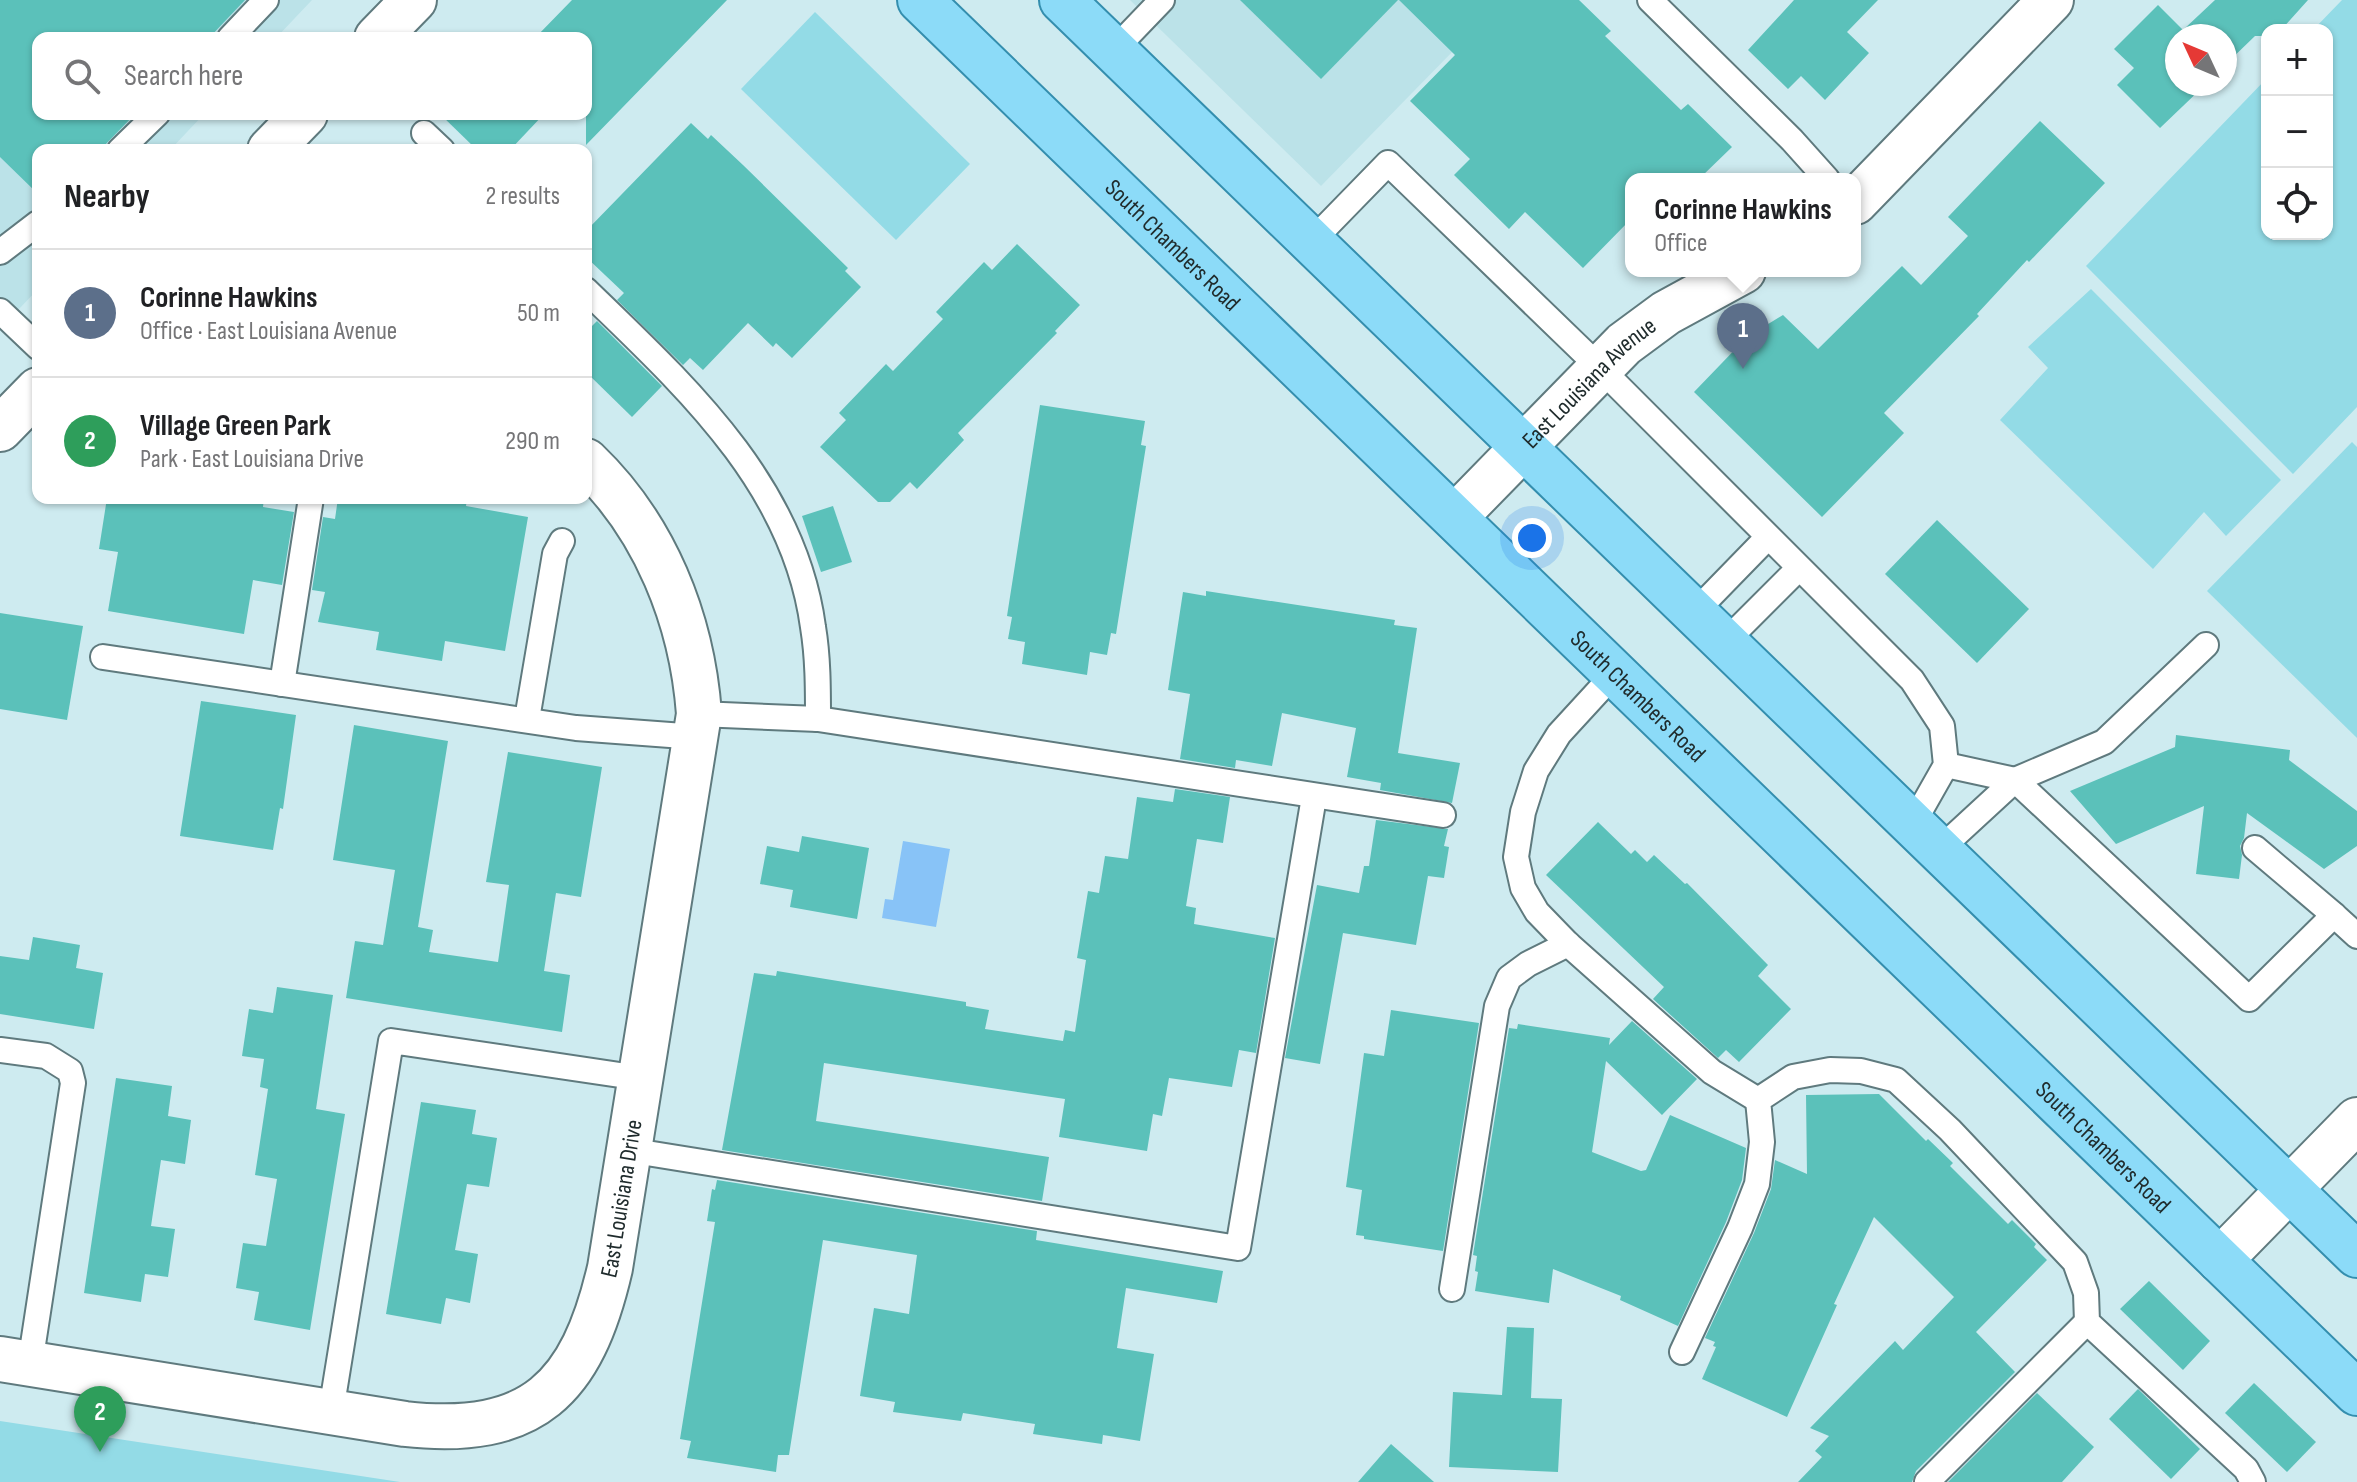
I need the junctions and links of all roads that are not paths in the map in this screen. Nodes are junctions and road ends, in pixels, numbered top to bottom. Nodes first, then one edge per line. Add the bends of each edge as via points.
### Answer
1 (266, 0) edge
2 (414, 0) edge
3 (920, 0) edge
4 (1062, 0) edge
5 (1162, 0) edge
6 (1650, 0) edge
7 (2051, 0) edge
8 (236, 32) edge
9 (383, 32) edge
10 (1114, 50) junction
11 (151, 120) edge
12 (299, 120) edge
13 (424, 133) dead end
14 (126, 144) edge
15 (276, 144) edge
16 (436, 144) edge
17 (1822, 173) edge
18 (1861, 196) edge
19 (32, 228) edge
20 (1311, 242) junction
21 (0, 252) edge
22 (1732, 277) edge
23 (592, 296) edge
24 (0, 311) edge
25 (32, 341) edge
26 (1599, 367) junction
27 (32, 396) edge
28 (0, 429) edge
29 (1523, 447) junction
30 (592, 468) edge
31 (310, 504) edge
32 (1455, 517) junction
33 (1767, 538) junction
34 (562, 541) dead end
35 (1798, 569) junction
36 (1709, 627) junction
37 (2206, 645) dead end
38 (103, 657) dead end
39 (1615, 673) junction
40 (282, 684) junction
41 (527, 719) junction
42 (818, 719) junction
43 (698, 725) junction
44 (1946, 765) junction
45 (2015, 780) junction
46 (1314, 797) junction
47 (1443, 815) dead end
48 (1926, 838) junction
49 (2255, 848) dead end
50 (2334, 915) junction
51 (2357, 936) edge
52 (1568, 944) junction
53 (0, 1050) edge
54 (640, 1078) junction
55 (1758, 1100) junction
56 (2357, 1120) edge
57 (628, 1150) junction
58 (2289, 1189) junction
59 (2357, 1255) edge
60 (2220, 1260) junction
61 (1452, 1289) dead end
62 (2087, 1322) junction
63 (1682, 1352) dead end
64 (15, 1361) edge
65 (2357, 1393) edge
66 (331, 1411) junction
67 (1927, 1482) edge
68 (2253, 1482) edge

1 - 8 lane
2 - 9 street
3 - 32 main road, South Chambers Road
4 - 10 main road
5 - 10 lane
6 - 17 lane
7 - 18 street
10 - 20 main road
11 - 14 lane
12 - 15 street
13 - 16 lane
19 - 21 lane
20 - 26 lane via 1388,163
20 - 29 main road
22 - 26 street, East Louisiana Avenue via 1654,321
23 - 42 lane via 710,416 773,506 793,549 811,614
24 - 25 lane
26 - 29 street, East Louisiana Avenue
26 - 33 lane
27 - 28 street
29 - 32 street, East Louisiana Avenue
29 - 36 main road
30 - 43 street, East Louisiana Drive via 627,508 666,574 689,643
31 - 40 lane
32 - 39 main road, South Chambers Road
33 - 35 lane
33 - 36 lane
34 - 41 lane via 555,554
35 - 36 lane
35 - 44 lane via 1912,680 1942,726
36 - 48 main road
37 - 45 lane via 2104,742
38 - 40 lane
39 - 52 lane via 1559,734 1536,771 1523,812 1516,857 1523,888 1537,912
39 - 60 main road, South Chambers Road
40 - 41 lane
41 - 43 lane via 623,733
42 - 43 lane
42 - 46 lane
43 - 54 street, East Louisiana Drive
44 - 45 lane
44 - 48 lane
45 - 48 lane
45 - 50 lane via 2249,999
46 - 47 lane
46 - 57 lane via 1238,1248
48 - 58 main road
49 - 50 lane
50 - 51 lane
52 - 55 lane via 1712,1072
52 - 61 lane via 1509,978 1497,1006
53 - 64 lane via 46,1056 70,1071 73,1083
54 - 57 street, East Louisiana Drive
54 - 66 lane via 391,1041
55 - 62 lane via 1793,1077 1830,1070 1896,1080 2075,1262 2086,1293
55 - 63 lane via 1762,1142 1757,1184
56 - 58 street
57 - 66 street, East Louisiana Drive via 598,1317 581,1355 553,1390 511,1417 463,1427 405,1424
58 - 59 main road
58 - 60 street
60 - 65 main road, South Chambers Road
62 - 67 lane
62 - 68 lane via 2246,1469
64 - 66 street, East Louisiana Drive

